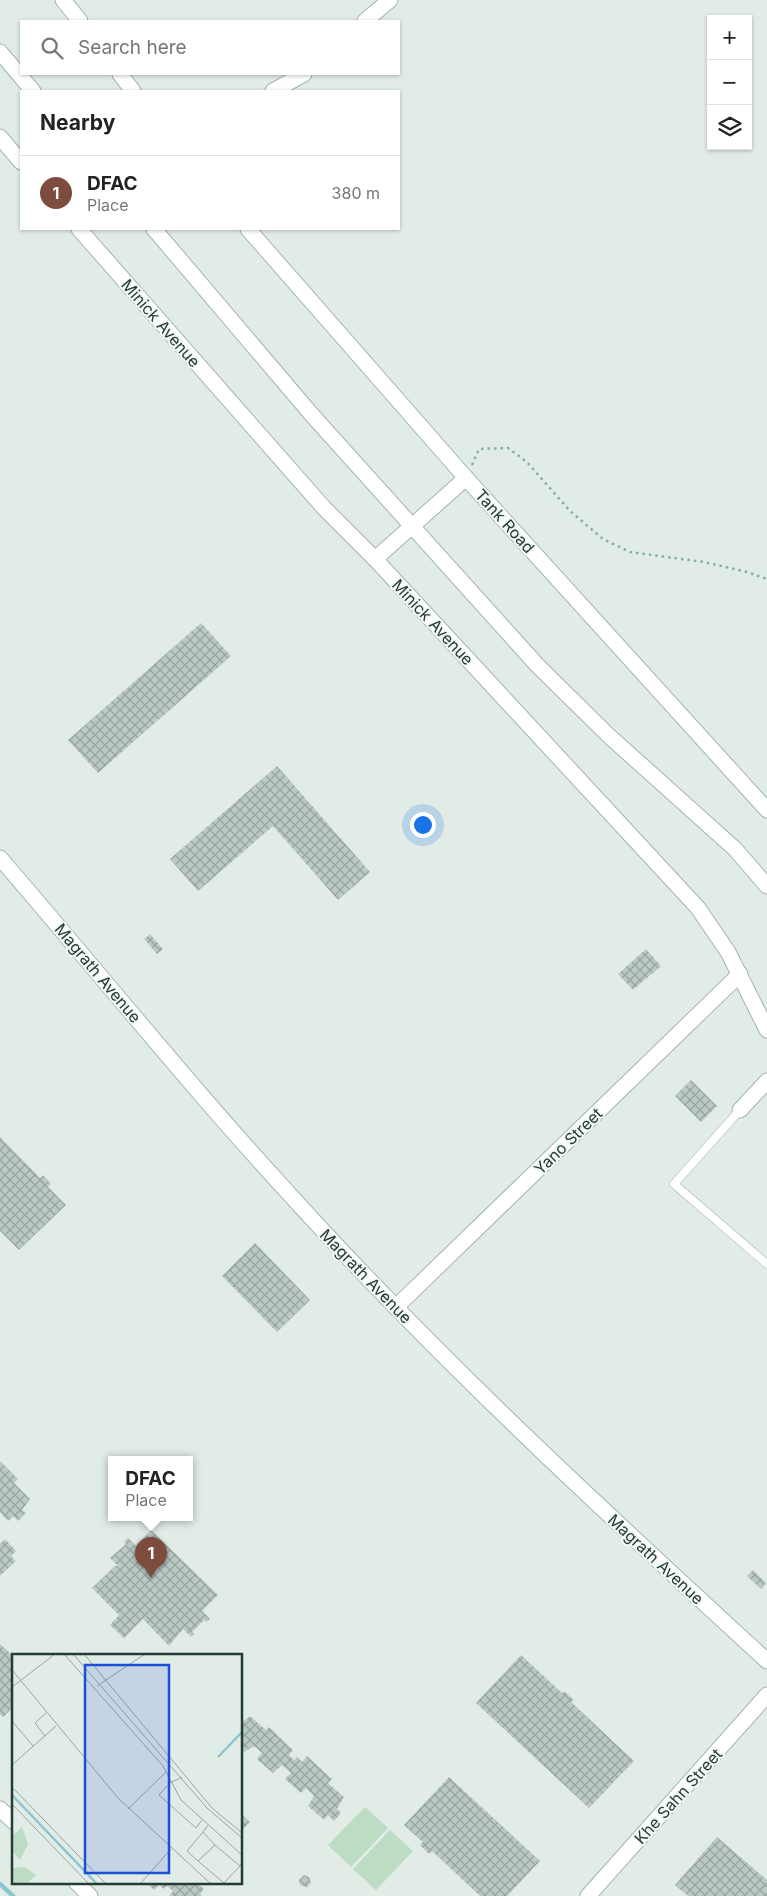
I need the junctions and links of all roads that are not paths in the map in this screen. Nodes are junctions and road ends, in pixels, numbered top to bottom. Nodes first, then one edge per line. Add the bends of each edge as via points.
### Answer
1 (63, 0) edge
2 (390, 0) edge
3 (79, 20) edge
4 (366, 20) edge
5 (0, 52) edge
6 (121, 75) edge
7 (302, 75) edge
8 (32, 90) edge
9 (132, 90) edge
10 (275, 90) edge
11 (0, 138) edge
12 (20, 161) edge
13 (80, 230) edge
14 (155, 230) edge
15 (249, 230) edge
16 (466, 478) junction
17 (413, 527) junction
18 (375, 559) junction
19 (767, 810) edge
20 (0, 858) edge
21 (767, 886) edge
22 (740, 974) junction
23 (767, 1030) edge
24 (767, 1081) edge
25 (740, 1110) joint
26 (767, 1264) edge
27 (396, 1307) junction
28 (767, 1661) edge
29 (767, 1695) edge
30 (0, 1809) edge
31 (12, 1820) edge
32 (78, 1884) edge
33 (90, 1896) edge
34 (588, 1896) edge

1 - 3 street
2 - 4 street
5 - 8 street
6 - 9 street
7 - 10 street
11 - 12 street
13 - 18 street, Minick Avenue via 324,508
14 - 17 street
15 - 16 street, Tank Road
16 - 17 street
16 - 19 street, Tank Road
17 - 18 street
17 - 21 street via 537,664 608,735 735,849
18 - 22 street, Minick Avenue via 698,908 718,934
20 - 27 street, Magrath Avenue via 210,1106
22 - 23 street, Minick Avenue
22 - 27 street, Yano Street
24 - 25 street
25 - 26 lane via 674,1184
27 - 28 street, Magrath Avenue via 521,1432
29 - 34 street, Khe Sahn Street
30 - 31 street
32 - 33 street

